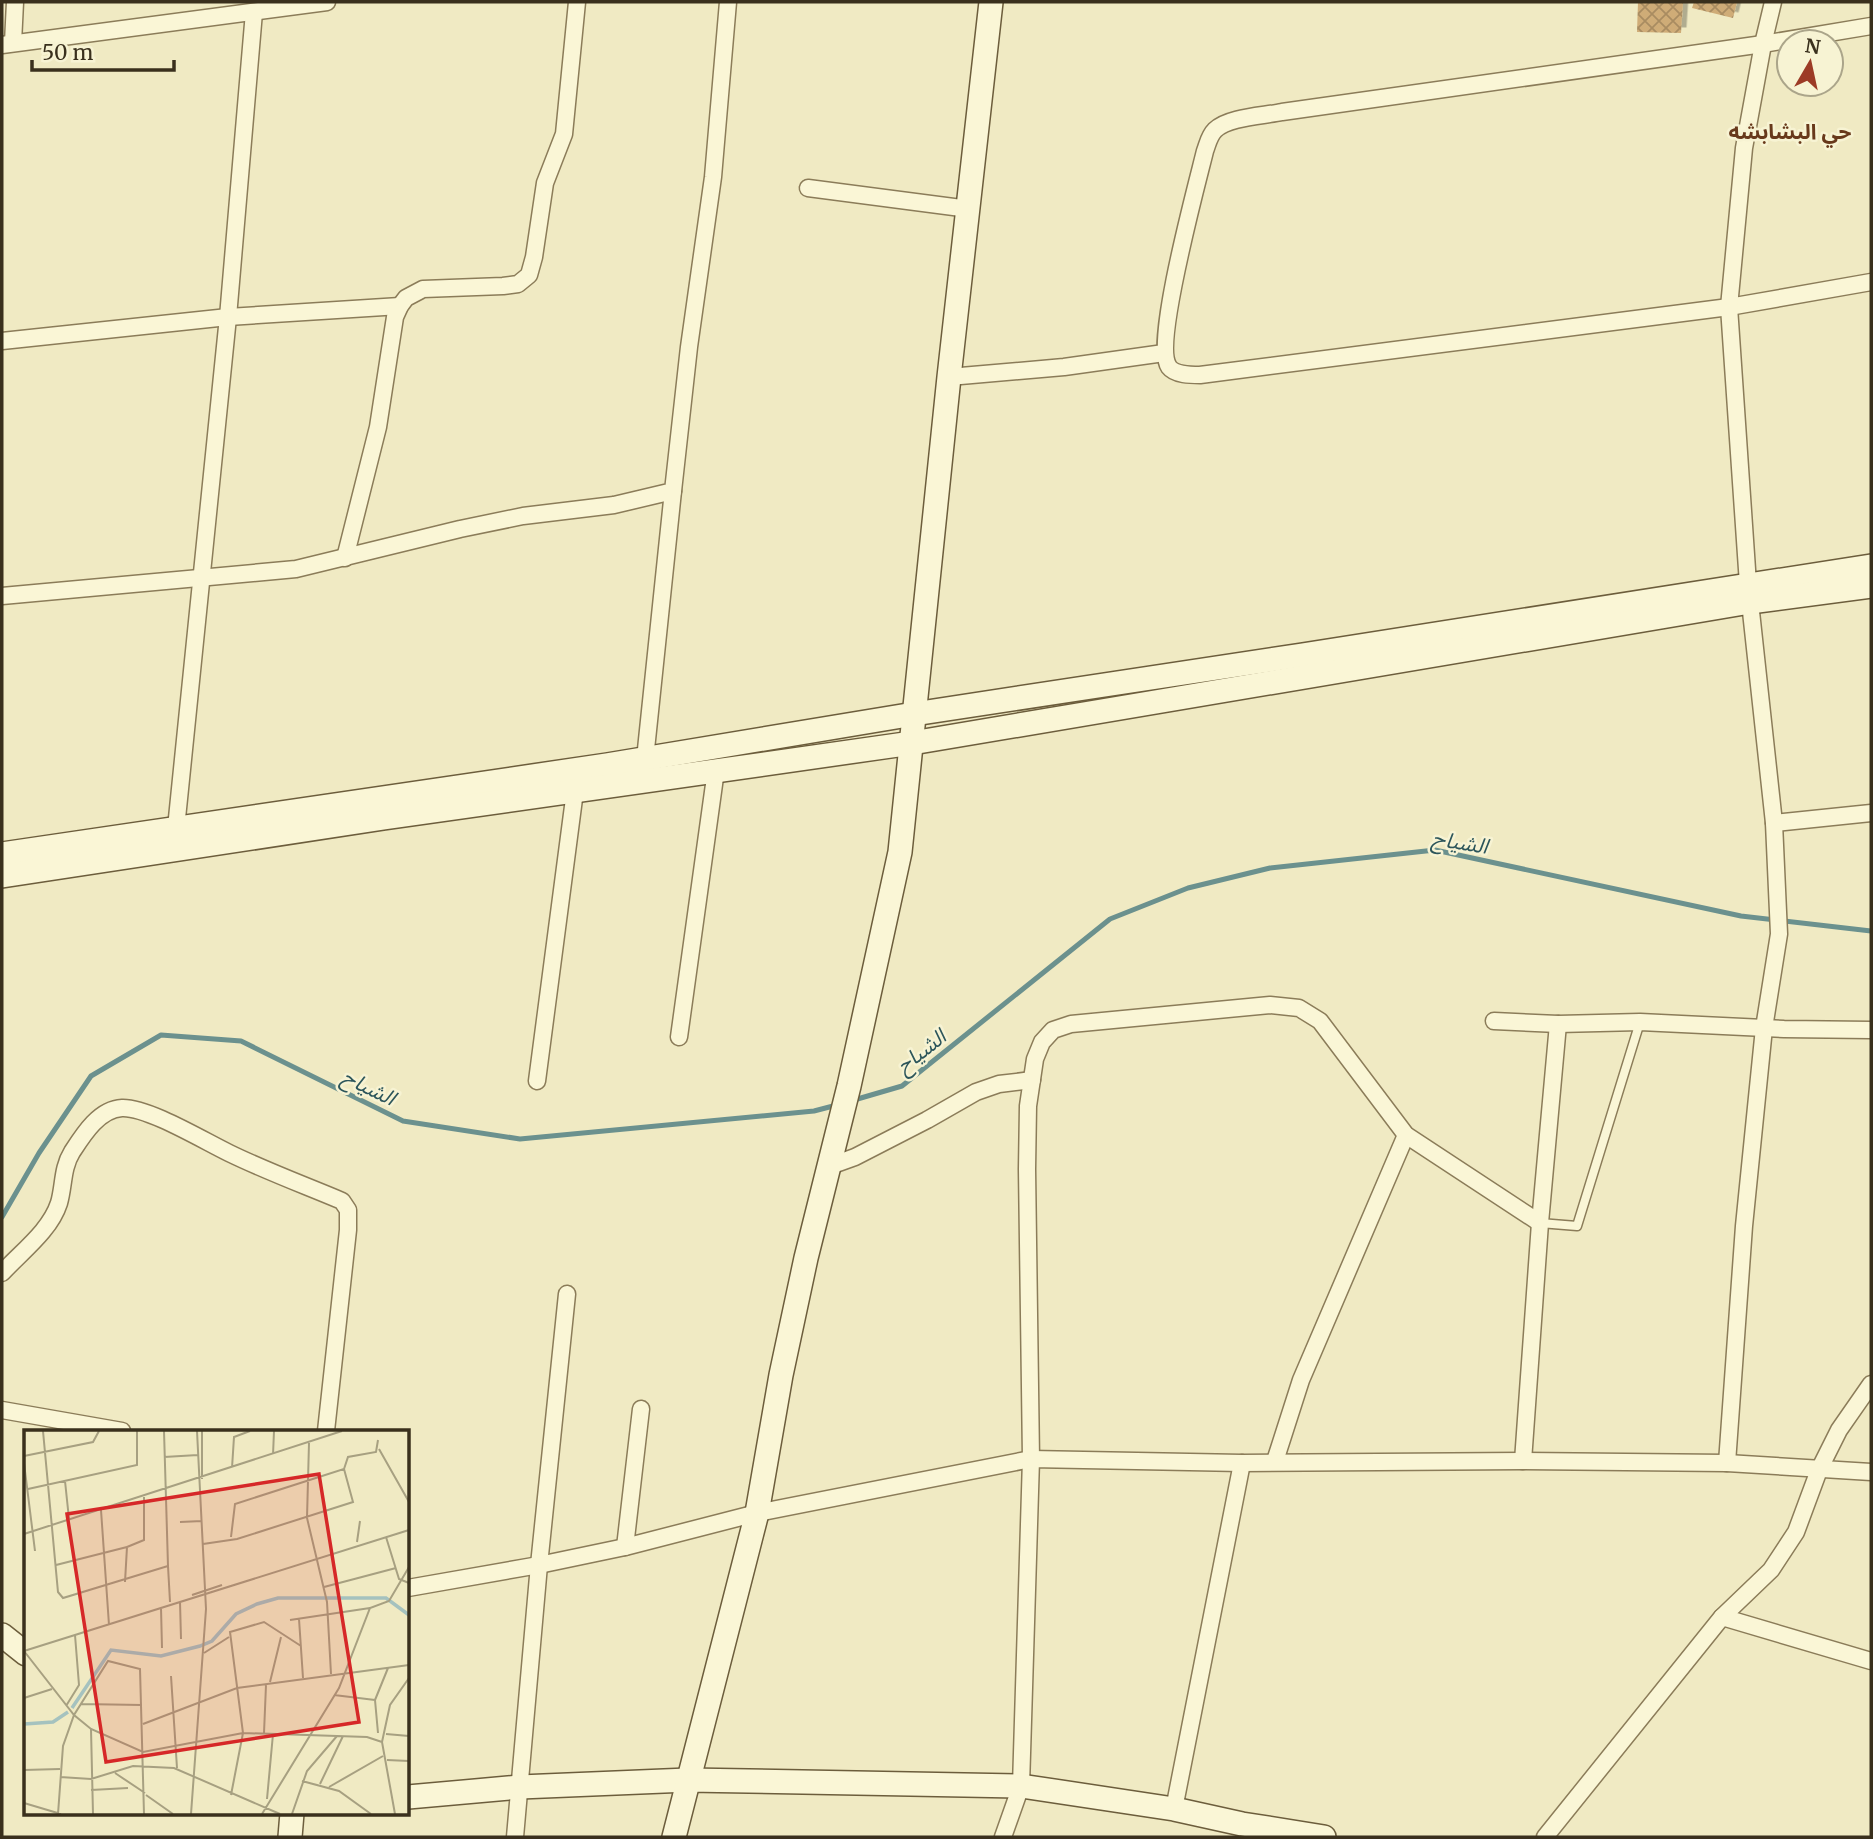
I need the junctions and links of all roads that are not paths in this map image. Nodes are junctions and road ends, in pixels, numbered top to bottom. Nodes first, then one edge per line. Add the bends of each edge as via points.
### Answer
1 (15, 2) edge
2 (327, 2) edge
3 (577, 2) edge
4 (728, 2) edge
5 (991, 2) edge
6 (1773, 2) edge
7 (254, 12) junction
8 (1871, 26) edge
9 (7, 44) edge
10 (1763, 44) junction
11 (807, 188) dead end
12 (969, 209) junction
13 (1871, 282) edge
14 (400, 306) junction
15 (1729, 307) junction
16 (228, 317) junction
17 (2, 341) edge
18 (1164, 354) junction
19 (949, 377) junction
20 (673, 491) junction
21 (345, 558) junction
22 (1871, 565) edge
23 (201, 576) junction
24 (1871, 586) edge
25 (1749, 593) junction
26 (2, 596) edge
27 (914, 714) junction
28 (912, 743) junction
29 (645, 760) junction
30 (716, 770) junction
31 (575, 791) junction
32 (1871, 813) edge
33 (1774, 823) junction
34 (175, 839) junction
35 (2, 853) edge
36 (2, 876) edge
37 (1494, 1021) dead end
38 (1640, 1023) junction
39 (1558, 1024) junction
40 (1764, 1028) junction
41 (1871, 1030) edge
42 (679, 1037) dead end
43 (537, 1080) dead end
44 (1032, 1080) junction
45 (1406, 1135) junction
46 (830, 1167) junction
47 (1541, 1223) junction
48 (2, 1273) edge
49 (567, 1294) dead end
50 (1871, 1384) edge
51 (641, 1409) dead end
52 (2, 1410) edge
53 (116, 1430) edge
54 (326, 1430) edge
55 (1031, 1459) junction
56 (1275, 1461) junction
57 (1523, 1461) junction
58 (1242, 1463) junction
59 (1727, 1463) junction
60 (1819, 1470) junction
61 (1871, 1472) edge
62 (757, 1513) junction
63 (625, 1547) junction
64 (538, 1565) junction
65 (410, 1588) edge
66 (1722, 1617) junction
67 (2, 1636) edge
68 (24, 1652) edge
69 (1871, 1661) edge
70 (688, 1780) junction
71 (1021, 1786) junction
72 (520, 1787) junction
73 (410, 1797) edge
74 (1174, 1810) junction
75 (278, 1814) edge
76 (292, 1814) edge
77 (1240, 1830) edge
78 (275, 1837) edge
79 (290, 1837) edge
80 (516, 1837) edge
81 (674, 1837) edge
82 (1003, 1837) edge
83 (1324, 1837) edge
84 (1545, 1837) edge

1 - 9 street
2 - 7 street
3 - 14 street via 565,134 548,171 529,275 518,284 423,289
4 - 20 street via 713,177
5 - 12 main road
6 - 10 street
7 - 9 street
7 - 16 street
8 - 10 street
10 - 15 street via 1744,148
10 - 18 street via 1226,122 1210,136 1205,150 1171,295
11 - 12 street
12 - 19 main road
13 - 15 street
14 - 16 street
14 - 21 street via 378,428
15 - 18 street via 1200,375 1174,371
15 - 25 street
16 - 17 street
16 - 23 street
18 - 19 street
19 - 27 main road
20 - 21 street via 614,505 523,516
20 - 29 street
21 - 23 street via 296,569
22 - 25 main road
23 - 26 street
23 - 34 street
24 - 25 main road
25 - 27 main road
25 - 28 main road
25 - 33 street
27 - 28 main road
27 - 29 main road
28 - 30 main road
28 - 46 main road via 900,852
29 - 34 main road
30 - 31 main road
30 - 42 street
31 - 34 main road
31 - 43 street
32 - 33 street
33 - 40 street via 1779,934
34 - 35 main road
34 - 36 main road
37 - 39 street
38 - 39 street
38 - 40 street
38 - 47 lane via 1577,1226
39 - 47 street
40 - 41 street
40 - 59 street
44 - 45 street via 1042,1042 1053,1030 1071,1024 1270,1005 1299,1008 1320,1021
44 - 46 street via 976,1092
44 - 55 street via 1027,1169
45 - 47 street
45 - 56 street via 1301,1380
46 - 62 main road via 786,1349
47 - 57 street
48 - 54 street via 55,1213 66,1164 88,1130 103,1115 120,1108 150,1114 342,1201 348,1210 348,1230
49 - 64 street
50 - 60 street via 1839,1430
51 - 63 street
52 - 53 street
55 - 58 street
55 - 62 street
55 - 71 street
56 - 57 street
56 - 58 street
57 - 59 street
58 - 74 street
59 - 60 street
60 - 61 street
60 - 66 street via 1796,1532 1771,1570
62 - 63 street
62 - 70 main road
63 - 64 street
64 - 65 street
64 - 72 street
66 - 69 street
66 - 84 street
67 - 68 main road
70 - 71 main road
70 - 72 main road
70 - 81 main road
71 - 74 main road
71 - 82 street
72 - 73 main road
72 - 80 street
74 - 77 main road
75 - 78 main road
76 - 79 main road
77 - 83 main road

